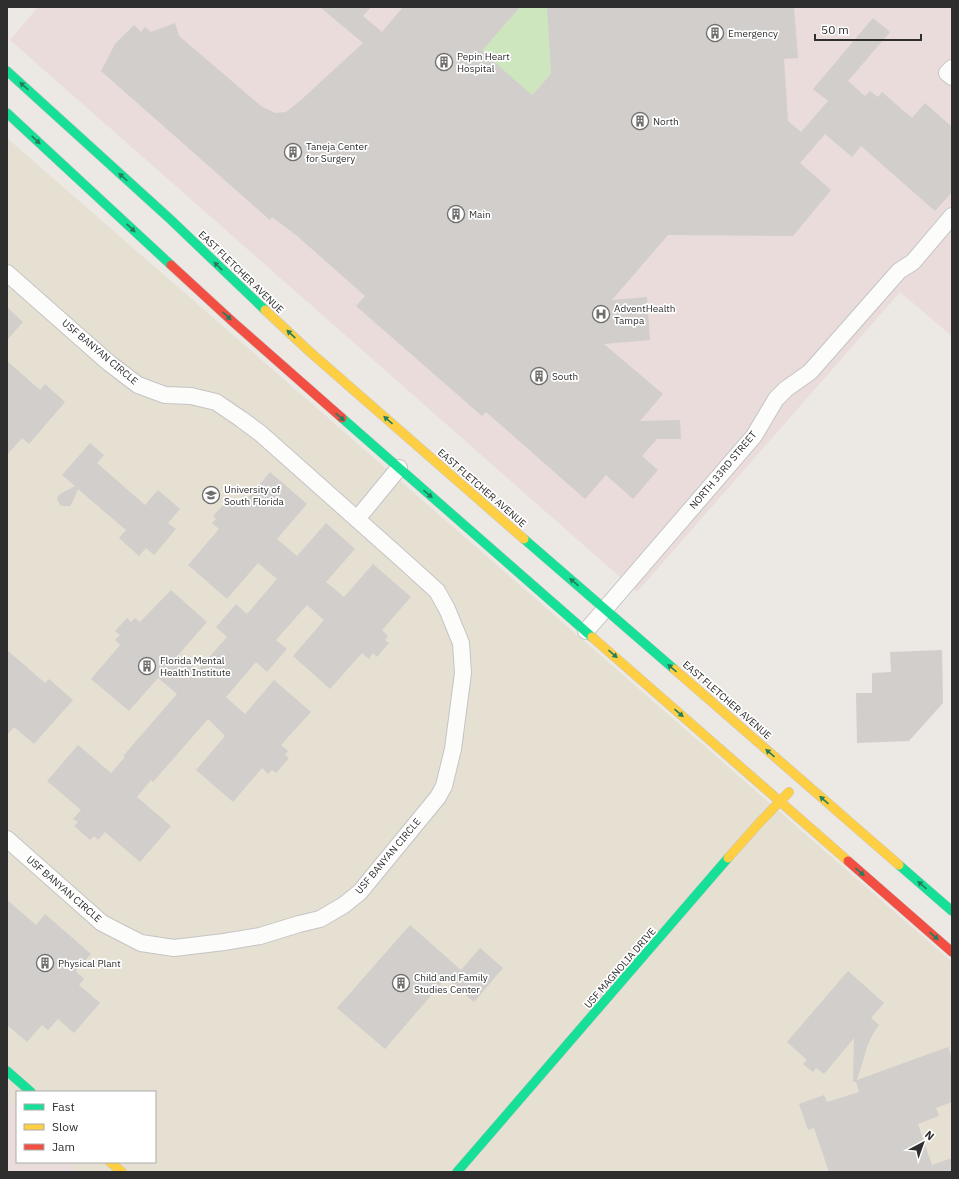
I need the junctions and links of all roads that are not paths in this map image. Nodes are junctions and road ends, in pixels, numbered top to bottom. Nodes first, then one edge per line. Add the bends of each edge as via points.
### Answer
1 (952, 68) edge
2 (7, 71) edge
3 (952, 77) edge
4 (7, 113) edge
5 (952, 216) edge
6 (7, 273) edge
7 (398, 468) junction
8 (357, 519) junction
9 (605, 609) junction
10 (586, 631) junction
11 (800, 779) junction
12 (780, 802) junction
13 (7, 839) edge
14 (952, 911) edge
15 (952, 952) edge
16 (7, 1071) edge
17 (30, 1091) edge
18 (111, 1163) edge
19 (122, 1172) edge
20 (457, 1172) edge

1 - 3 street via 948,73
9 -> 2 main road, EAST FLETCHER AVENUE via 310,352 170,219
4 -> 7 main road via 233,322
5 - 9 street, NORTH 33RD STREET via 913,262 899,272 810,372 776,399 754,436
6 - 8 street, USF BANYAN CIRCLE via 138,385 166,395 191,396 216,402 260,433
7 - 8 street
7 -> 10 main road
8 - 13 street, USF BANYAN CIRCLE via 437,591 461,643 463,673 453,749 444,786 438,797 360,892 320,920 260,936 174,948 141,943 102,923
9 - 10 street, NORTH 33RD STREET
11 -> 9 main road, EAST FLETCHER AVENUE
10 -> 12 main road
11 - 12 main road, USF MAGNOLIA DRIVE
14 -> 11 main road, EAST FLETCHER AVENUE
12 -> 15 main road
12 - 20 main road, USF MAGNOLIA DRIVE
16 - 17 main road
18 - 19 main road

